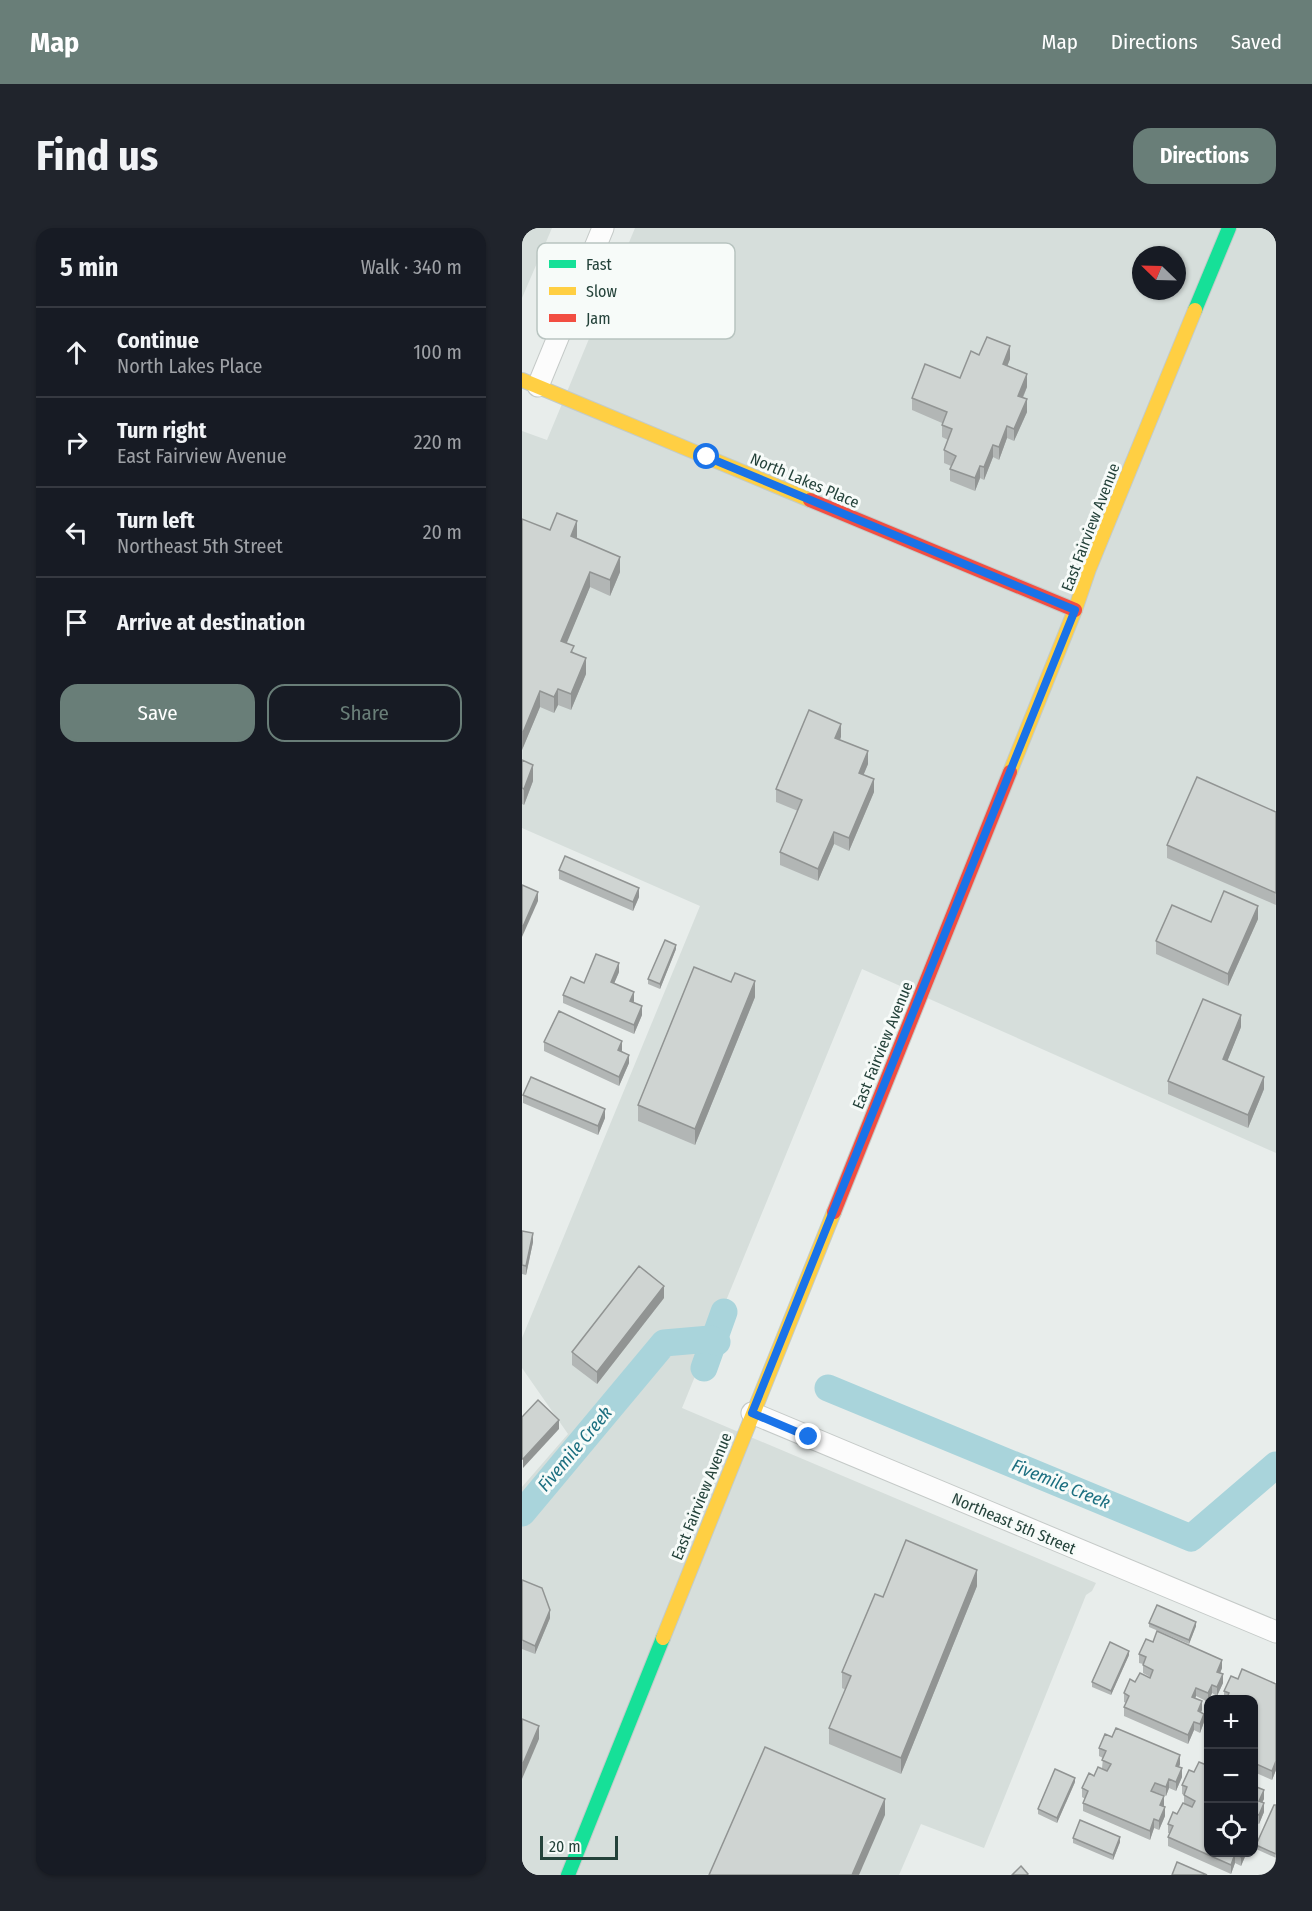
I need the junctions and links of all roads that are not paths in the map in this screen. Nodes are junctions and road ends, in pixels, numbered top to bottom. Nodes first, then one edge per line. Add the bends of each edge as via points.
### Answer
1 (603, 228) edge
2 (1229, 228) edge
3 (596, 243) edge
4 (551, 339) edge
5 (530, 383) edge
6 (1075, 610) junction
7 (752, 1413) junction
8 (1276, 1632) edge
9 (568, 1875) edge

1 - 3 street
2 - 6 main road, East Fairview Avenue
4 - 5 street
5 - 6 main road, North Lakes Place
6 - 7 main road, East Fairview Avenue
7 - 8 street, Northeast 5th Street
7 - 9 main road, East Fairview Avenue

